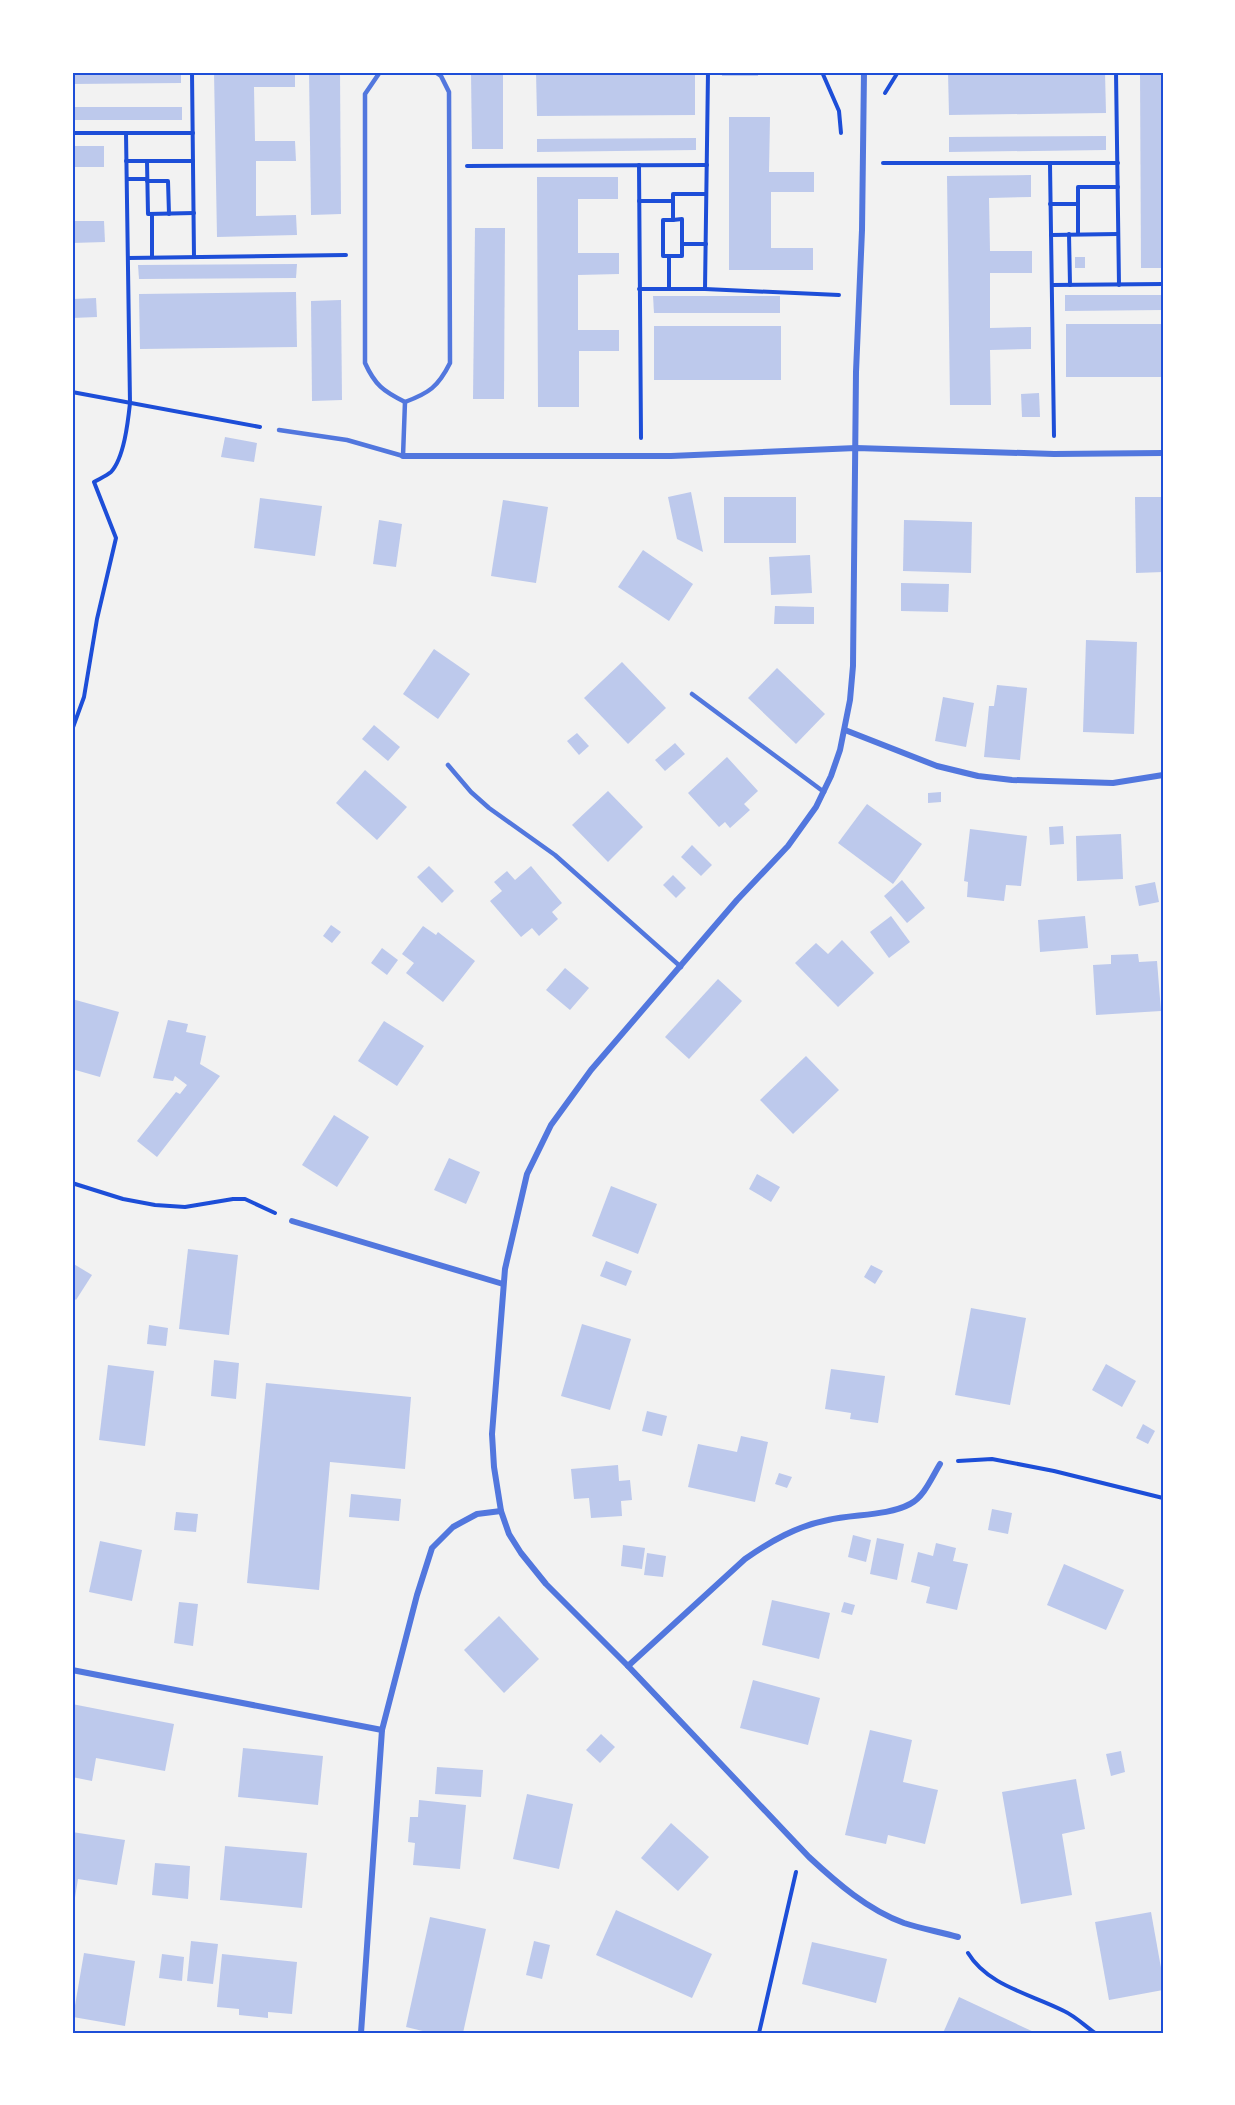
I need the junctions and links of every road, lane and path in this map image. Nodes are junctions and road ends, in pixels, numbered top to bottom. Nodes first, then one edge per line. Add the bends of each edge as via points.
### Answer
1 (192, 72) edge
2 (380, 72) edge
3 (435, 72) edge
4 (708, 72) edge
5 (822, 72) edge
6 (864, 72) edge
7 (1116, 72) edge
8 (72, 133) edge
9 (126, 133) junction
10 (193, 134) junction
11 (841, 141) dead end
12 (126, 161) junction
13 (147, 161) junction
14 (193, 161) junction
15 (880, 163) dead end
16 (1050, 164) junction
17 (1118, 164) junction
18 (639, 165) junction
19 (707, 165) junction
20 (449, 166) junction
21 (126, 179) junction
22 (147, 180) junction
23 (1118, 187) junction
24 (706, 194) junction
25 (639, 201) junction
26 (673, 201) junction
27 (1050, 204) junction
28 (1078, 204) junction
29 (194, 213) junction
30 (152, 214) junction
31 (169, 214) junction
32 (673, 220) junction
33 (1069, 234) junction
34 (1078, 234) junction
35 (1118, 234) junction
36 (1051, 235) junction
37 (682, 244) junction
38 (706, 244) junction
39 (365, 254) junction
40 (669, 256) junction
41 (152, 257) junction
42 (194, 257) junction
43 (128, 258) junction
44 (1163, 284) edge
45 (1052, 285) junction
46 (1070, 285) junction
47 (1119, 285) junction
48 (639, 289) junction
49 (669, 289) junction
50 (705, 289) junction
51 (860, 297) junction
52 (72, 392) edge
53 (405, 402) junction
54 (130, 403) junction
55 (279, 430) joint
56 (856, 448) junction
57 (1163, 453) edge
58 (1054, 454) junction
59 (403, 456) junction
60 (641, 456) junction
61 (692, 694) dead end
62 (845, 729) junction
63 (72, 730) edge
64 (448, 765) dead end
65 (1163, 775) edge
66 (824, 792) junction
67 (681, 967) junction
68 (72, 1183) edge
69 (292, 1221) joint
70 (503, 1284) junction
71 (940, 1464) joint
72 (1163, 1498) edge
73 (501, 1511) junction
74 (628, 1666) junction
75 (72, 1670) edge
76 (382, 1730) junction
77 (801, 1848) junction
78 (958, 1937) joint
79 (361, 2033) edge
80 (759, 2033) edge
81 (1095, 2033) edge

1 - 10 path
2 - 39 lane via 365,94
3 - 20 lane via 449,92
4 - 19 path
5 - 11 path via 839,111
6 - 51 street
7 - 17 path
8 - 9 path
9 - 10 path
9 - 12 path
10 - 14 path
12 - 13 path
12 - 21 path
13 - 14 path
13 - 22 path
14 - 29 path
15 - 16 path
16 - 17 path
16 - 27 path
17 - 23 path
18 - 19 path
18 - 20 path
18 - 25 path
19 - 24 path
20 - 53 lane via 450,363 441,381 425,395
21 - 22 path
21 - 43 path
22 - 30 path via 148,214
22 - 31 path via 168,181
23 - 28 path via 1078,187
23 - 35 path
24 - 26 path via 673,194
24 - 38 path
25 - 26 path
25 - 48 path
26 - 32 path
27 - 28 path
27 - 36 path
28 - 34 path
29 - 31 path
29 - 42 path
30 - 31 path
30 - 41 path
32 - 37 path via 682,219
32 - 40 path via 663,220 663,255
33 - 34 path
33 - 36 path
33 - 46 path
34 - 35 path
35 - 47 path
36 - 45 path
37 - 38 path
37 - 40 path via 682,256
38 - 50 path
39 - 42 path
39 - 53 lane via 365,363 372,379 386,393
40 - 49 path
41 - 42 path
41 - 43 path
43 - 54 path
44 - 47 path
45 - 46 path
45 - 58 path
46 - 47 path
48 - 49 path
48 - 60 path
49 - 50 path
50 - 51 path
51 - 56 street
52 - 54 path
53 - 59 lane
54 - 55 path
54 - 63 path via 116,464 94,482 116,538 84,697
55 - 59 lane via 347,440
56 - 58 street
56 - 60 street
56 - 62 street via 853,666
57 - 58 street
59 - 60 street
61 - 66 lane
62 - 65 street via 937,766 978,776 1113,783
62 - 66 street
64 - 67 lane via 489,808 555,855
66 - 67 street via 795,838
67 - 70 street via 631,1021 551,1125 527,1174
68 - 69 path via 155,1205 185,1207 245,1199
69 - 70 street
70 - 73 street via 492,1434
71 - 72 path via 992,1459
71 - 74 street via 911,1504 804,1526 745,1558
73 - 74 street via 521,1553
73 - 76 street via 477,1514 453,1527 432,1548
74 - 77 street
75 - 76 street
76 - 79 street
77 - 78 street via 869,1905 903,1923
77 - 80 path
78 - 81 path via 975,1965 996,1981 1067,2012

